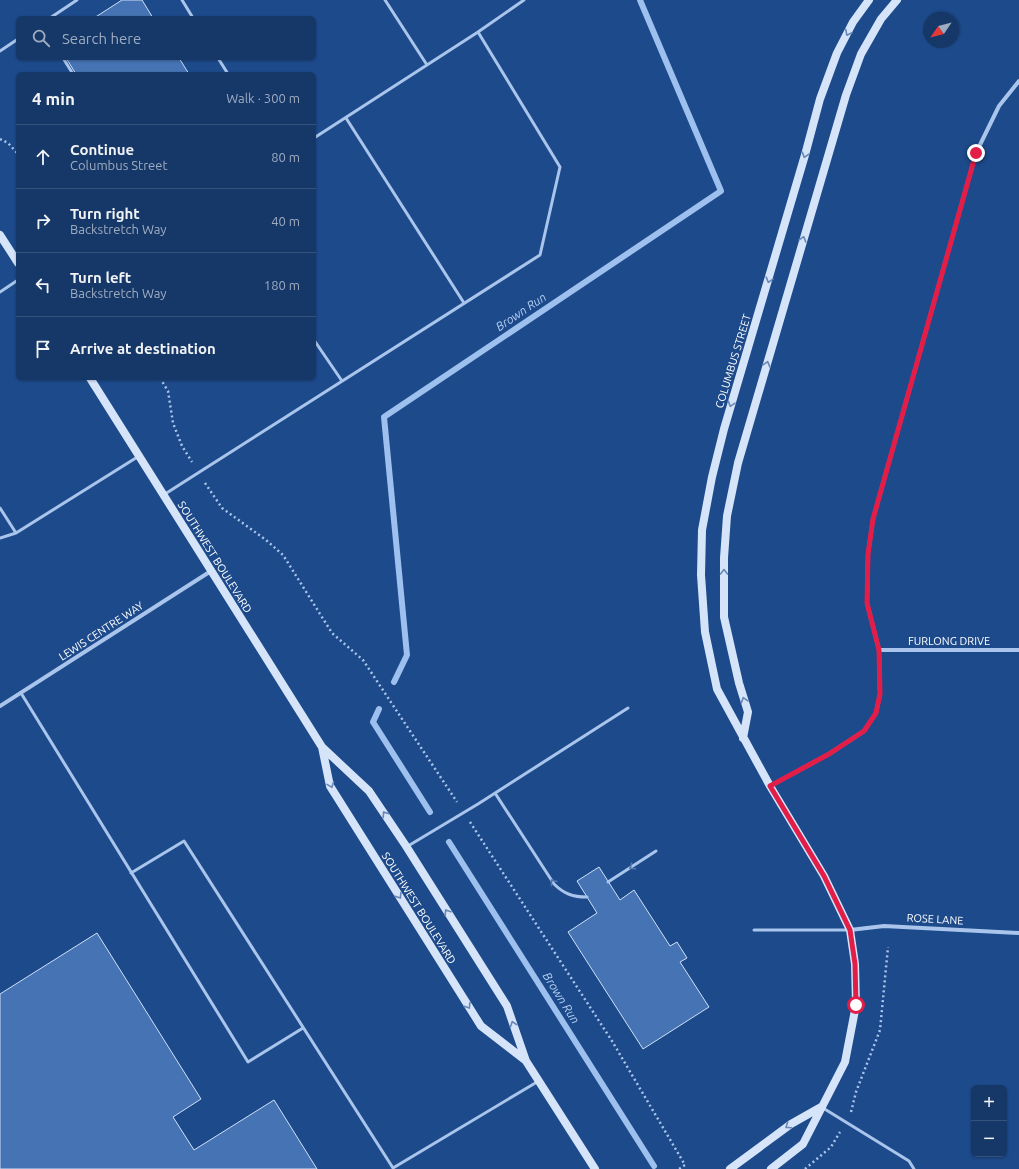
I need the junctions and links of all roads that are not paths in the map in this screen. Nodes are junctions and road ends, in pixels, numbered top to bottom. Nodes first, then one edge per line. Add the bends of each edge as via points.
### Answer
1 (77, 0) edge
2 (182, 0) edge
3 (385, 0) edge
4 (524, 0) edge
5 (869, 0) edge
6 (897, 0) edge
7 (53, 16) edge
8 (192, 16) edge
9 (478, 32) junction
10 (16, 40) edge
11 (0, 51) edge
12 (64, 60) edge
13 (219, 60) edge
14 (427, 65) junction
15 (72, 72) edge
16 (227, 72) edge
17 (1019, 81) edge
18 (346, 118) junction
19 (316, 137) edge
20 (0, 235) edge
21 (16, 260) edge
22 (16, 281) edge
23 (0, 292) edge
24 (464, 303) junction
25 (316, 343) edge
26 (91, 380) edge
27 (342, 381) junction
28 (139, 456) junction
29 (163, 495) junction
30 (0, 508) edge
31 (16, 533) junction
32 (0, 538) edge
33 (211, 571) junction
34 (879, 650) junction
35 (1019, 650) edge
36 (21, 693) junction
37 (0, 706) edge
38 (628, 708) dead end
39 (743, 738) junction
40 (322, 747) junction
41 (770, 786) junction
42 (495, 793) junction
43 (406, 846) junction
44 (656, 851) dead end
45 (131, 873) junction
46 (608, 882) dead end
47 (587, 897) dead end
48 (754, 930) dead end
49 (850, 930) junction
50 (1019, 932) edge
51 (303, 1028) junction
52 (526, 1060) junction
53 (539, 1081) junction
54 (822, 1107) junction
55 (595, 1169) edge
56 (730, 1169) edge
57 (771, 1169) edge
58 (914, 1169) edge

1 - 7 lane
2 - 8 lane
3 - 14 lane
4 - 9 lane
5 -> 39 street, COLUMBUS STREET via 837,53 820,99 724,429 702,530 701,575 705,632 717,689
39 -> 6 street via 748,712 724,617 727,516 743,448 846,95 861,54 881,19
9 - 14 lane
9 - 24 lane via 560,167 540,255
10 - 11 lane
12 - 15 lane
13 - 16 lane
14 - 18 lane
17 - 34 street via 999,106 976,153 873,519 868,554 867,603
18 - 19 lane
18 - 24 lane
20 - 21 street
22 - 23 lane
24 - 27 lane
25 - 27 lane
26 - 28 street, SOUTHWEST BOULEVARD
27 - 29 lane
28 - 29 street, SOUTHWEST BOULEVARD
28 - 31 lane
29 - 33 street, SOUTHWEST BOULEVARD
30 - 31 lane
31 - 32 lane
33 - 36 street, LEWIS CENTRE WAY
33 - 40 street, SOUTHWEST BOULEVARD
34 - 35 street, FURLONG DRIVE
34 - 41 street via 880,694 876,713 864,731 829,754
36 - 37 street, LEWIS CENTRE WAY
36 - 45 lane
38 - 42 lane
39 - 41 street, COLUMBUS STREET
43 -> 40 street, SOUTHWEST BOULEVARD via 369,791
40 -> 52 street, SOUTHWEST BOULEVARD via 330,786 481,1026
41 - 49 street, COLUMBUS STREET via 824,876
42 - 43 lane
47 -> 42 lane via 570,896 560,891
52 -> 43 street, SOUTHWEST BOULEVARD via 507,1006
44 -> 46 lane
45 - 51 lane via 184,841
45 - 51 lane via 248,1062
48 - 49 lane
49 - 50 street, ROSE LANE via 884,926
49 - 54 street, COLUMBUS STREET via 855,964 856,1005 845,1062
51 - 53 lane via 393,1168
52 - 53 street, SOUTHWEST BOULEVARD
53 - 55 street, SOUTHWEST BOULEVARD
54 -> 56 street via 791,1124
54 - 57 street, COLUMBUS STREET via 803,1144
54 - 58 lane via 908,1161

